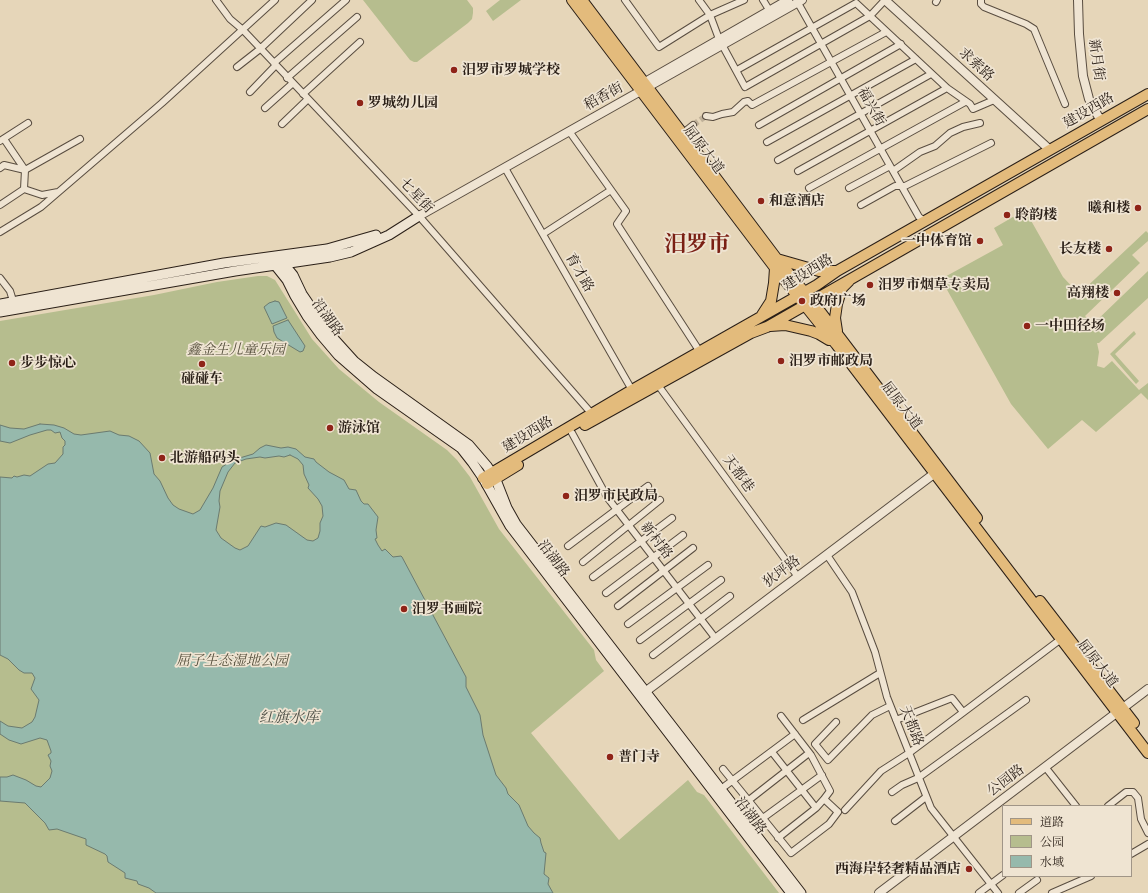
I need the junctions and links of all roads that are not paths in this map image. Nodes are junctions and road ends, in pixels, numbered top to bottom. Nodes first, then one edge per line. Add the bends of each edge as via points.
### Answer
1 (216, 0) edge
2 (275, 0) edge
3 (312, 0) edge
4 (346, 0) edge
5 (572, 0) edge
6 (582, 0) edge
7 (625, 0) edge
8 (699, 0) edge
9 (744, 0) edge
10 (763, 0) edge
11 (788, 0) edge
12 (885, 0) edge
13 (981, 0) edge
14 (1078, 0) edge
15 (800, 1) edge
16 (771, 13) junction
17 (710, 15) junction
18 (870, 16) junction
19 (357, 17) dead end
20 (812, 28) junction
21 (243, 30) junction
22 (886, 32) junction
23 (721, 41) junction
24 (360, 42) dead end
25 (901, 44) junction
26 (822, 45) junction
27 (260, 49) junction
28 (916, 59) junction
29 (831, 62) junction
30 (275, 64) junction
31 (237, 66) dead end
32 (737, 70) junction
33 (931, 74) junction
34 (288, 78) junction
35 (841, 79) junction
36 (293, 83) junction
37 (643, 87) junction
38 (947, 88) junction
39 (250, 92) dead end
40 (303, 94) junction
41 (1148, 94) edge
42 (850, 96) junction
43 (308, 99) junction
44 (994, 100) junction
45 (966, 102) junction
46 (1065, 104) dead end
47 (265, 108) dead end
48 (1148, 109) edge
49 (860, 113) junction
50 (706, 116) tunnel mouth
51 (1102, 120) junction
52 (28, 123) dead end
53 (980, 123) dead end
54 (282, 124) dead end
55 (693, 125) tunnel mouth
56 (758, 125) dead end
57 (569, 131) junction
58 (870, 131) junction
59 (683, 133) junction
60 (80, 139) dead end
61 (2, 140) edge
62 (767, 142) dead end
63 (991, 142) dead end
64 (880, 149) junction
65 (1050, 150) junction
66 (778, 160) dead end
67 (0, 168) edge
68 (505, 168) junction
69 (891, 169) junction
70 (25, 170) junction
71 (798, 172) dead end
72 (902, 186) junction
73 (809, 188) dead end
74 (849, 188) dead end
75 (24, 189) junction
76 (611, 190) junction
77 (58, 192) junction
78 (0, 205) edge
79 (860, 205) dead end
80 (417, 215) junction
81 (925, 221) junction
82 (0, 232) edge
83 (543, 234) junction
84 (307, 261) junction
85 (278, 262) junction
86 (776, 263) junction
87 (837, 270) junction
88 (293, 275) junction
89 (851, 277) junction
90 (0, 278) edge
91 (801, 294) junction
92 (808, 302) junction
93 (0, 304) edge
94 (14, 306) junction
95 (0, 312) edge
96 (760, 316) junction
97 (767, 327) junction
98 (837, 339) junction
99 (700, 352) junction
100 (658, 385) junction
101 (632, 390) junction
102 (592, 414) junction
103 (572, 433) junction
104 (465, 447) junction
105 (937, 471) junction
106 (489, 479) junction
107 (648, 486) dead end
108 (660, 500) dead end
109 (616, 509) junction
110 (672, 518) dead end
111 (629, 526) junction
112 (683, 534) dead end
113 (641, 542) junction
114 (568, 546) dead end
115 (694, 548) dead end
116 (827, 555) junction
117 (653, 557) junction
118 (583, 562) dead end
119 (708, 565) dead end
120 (664, 571) junction
121 (798, 577) junction
122 (593, 578) dead end
123 (721, 580) dead end
124 (676, 587) junction
125 (606, 593) dead end
126 (730, 596) dead end
127 (689, 603) junction
128 (618, 606) dead end
129 (700, 618) junction
130 (628, 624) dead end
131 (716, 639) junction
132 (1061, 639) junction
133 (640, 640) dead end
134 (653, 655) dead end
135 (880, 673) junction
136 (1148, 689) edge
137 (643, 694) junction
138 (1026, 700) dead end
139 (890, 706) junction
140 (1120, 711) junction
141 (963, 712) junction
142 (781, 716) dead end
143 (803, 720) dead end
144 (896, 720) junction
145 (836, 722) dead end
146 (795, 734) junction
147 (1148, 742) edge
148 (772, 752) junction
149 (809, 753) junction
150 (909, 753) junction
151 (1148, 753) edge
152 (1046, 768) junction
153 (724, 769) dead end
154 (787, 771) junction
155 (822, 775) junction
156 (918, 778) junction
157 (732, 781) junction
158 (721, 789) junction
159 (802, 790) junction
160 (892, 792) dead end
161 (926, 796) junction
162 (824, 799) junction
163 (749, 800) junction
164 (1075, 805) edge
165 (1109, 805) edge
166 (816, 808) junction
167 (845, 810) dead end
168 (763, 818) junction
169 (895, 821) dead end
170 (1148, 833) edge
171 (953, 837) junction
172 (778, 838) junction
173 (1148, 844) edge
174 (1132, 853) edge
175 (1002, 876) edge
176 (1089, 877) edge
177 (1037, 880) dead end
178 (991, 884) junction
179 (791, 893) edge
180 (802, 893) edge
181 (879, 893) edge
182 (979, 893) edge
183 (998, 893) edge
184 (1019, 893) edge
185 (1052, 893) edge

1 - 21 street, 七星街 via 230,19
2 - 21 street
3 - 27 street
4 - 30 street
5 - 37 main road, 屈原大道
6 - 37 main road, 屈原大道
7 - 17 street via 659,47
8 - 17 street
9 - 17 street
10 - 16 street
11 - 16 street
12 - 18 street
12 - 44 street, 求索路
13 - 46 street via 984,7 1034,29
14 - 51 street, 新月街 via 1083,76 1089,98
15 - 16 street, 稻香街
15 - 20 street, 福兴街
16 - 23 street, 稻香街
17 - 23 street
18 - 20 street via 856,3
18 - 22 street
18 - 26 street
19 - 34 street
20 - 26 street, 福兴街
20 - 32 street
21 - 27 street, 七星街
21 - 77 street
22 - 25 street
22 - 29 street
23 - 32 street
23 - 37 street, 稻香街
24 - 40 street
25 - 28 street
25 - 35 street
26 - 29 street, 福兴街
26 - 32 street via 745,87
27 - 30 street, 七星街
27 - 31 street
28 - 33 street
28 - 42 street
29 - 35 street, 福兴街
29 - 50 street via 752,105 748,101 733,112 713,117
30 - 34 street, 七星街
30 - 39 street
33 - 38 street
33 - 49 street
34 - 36 street, 七星街
35 - 42 street, 福兴街
35 - 56 street
36 - 40 street, 七星街
36 - 47 street
37 - 57 street, 稻香街
37 - 59 main road, 屈原大道
37 - 80 street
37 - 86 main road, 屈原大道
38 - 45 street
38 - 58 street
40 - 43 street, 七星街
41 - 51 main road, 建设西路
42 - 49 street, 福兴街
42 - 62 street
43 - 54 street
43 - 80 street, 七星街
44 - 45 street via 973,109
44 - 65 street, 求索路
45 - 64 street
48 - 89 main road, 建设西路
49 - 58 street, 福兴街
49 - 66 street
51 - 65 main road, 建设西路
52 - 61 street
53 - 69 street via 950,133 935,146
55 - 59 street
57 - 68 street, 稻香街
57 - 76 street
58 - 64 street, 福兴街
58 - 71 street
59 - 86 main road, 屈原大道
60 - 70 street
61 - 70 street
63 - 72 street
64 - 69 street, 福兴街
64 - 73 street
65 - 81 main road, 建设西路
67 - 70 street via 4,165
68 - 80 street, 稻香街
68 - 83 street, 育才路
69 - 72 street, 福兴街
69 - 74 street
70 - 75 street
72 - 79 street via 895,186
72 - 81 street, 福兴街 via 919,217
75 - 77 street via 42,195
75 - 78 street
76 - 83 street
76 - 99 street via 626,211 617,224
77 - 82 street via 41,207
80 - 84 main road via 389,235 352,252
80 - 85 main road via 362,240
80 - 102 street, 七星街
81 - 87 main road, 建设西路
83 - 101 street, 育才路
84 - 85 main road
84 - 88 main road via 298,267
85 - 88 main road, 沿湖路
85 - 94 main road via 224,263
85 - 104 main road, 沿湖路 via 295,296 338,355 377,389
86 - 87 main road via 819,271
86 - 91 main road, 屈原大道
86 - 96 main road via 770,301
87 - 91 main road, 建设西路
88 - 104 main road, 沿湖路 via 319,319 354,361
89 - 92 main road, 建设西路
89 - 98 main road via 842,288 839,297 835,318
90 - 94 street via 10,291
91 - 92 main road, 屈原大道
91 - 96 main road, 建设西路
92 - 97 main road, 建设西路
92 - 98 main road, 屈原大道
93 - 94 main road
94 - 95 main road
96 - 99 main road, 建设西路
97 - 98 main road via 785,325
97 - 100 main road, 建设西路 via 751,333
98 - 105 main road, 屈原大道
99 - 101 main road, 建设西路
100 - 103 main road, 建设西路
100 - 121 street, 天都巷
101 - 102 main road, 建设西路
102 - 106 main road, 建设西路
103 - 106 main road, 建设西路
103 - 109 street, 新村路
104 - 106 main road, 沿湖路 via 487,466
105 - 116 street, 狄坪路
105 - 132 main road, 屈原大道
105 - 140 main road, 屈原大道
106 - 137 main road, 沿湖路 via 501,512 510,526
107 - 109 street
108 - 111 street
109 - 111 street, 新村路
109 - 114 street
110 - 113 street
111 - 113 street, 新村路
111 - 118 street
112 - 117 street
113 - 117 street, 新村路
113 - 122 street
115 - 120 street
116 - 121 street, 狄坪路
116 - 135 street, 天都路 via 852,592 875,652
117 - 120 street, 新村路
117 - 125 street
119 - 124 street
120 - 124 street, 新村路
120 - 128 street
121 - 131 street, 狄坪路
123 - 127 street
124 - 127 street, 新村路
124 - 130 street
126 - 129 street
127 - 129 street, 新村路
127 - 133 street
129 - 131 street, 新村路
129 - 134 street
131 - 137 street, 狄坪路
132 - 140 main road, 屈原大道
132 - 141 street
135 - 139 street, 天都路
135 - 143 street
136 - 140 street, 公园路
137 - 158 main road, 沿湖路
137 - 179 main road, 沿湖路
138 - 156 street
139 - 144 street, 天都路
139 - 145 street via 872,715 828,760 815,744
140 - 147 main road, 屈原大道
140 - 151 main road, 屈原大道
140 - 152 street, 公园路
141 - 144 street via 952,698
141 - 150 street
142 - 146 street
144 - 150 street, 天都路
146 - 148 street
146 - 149 street
148 - 154 street
148 - 157 street
149 - 154 street
149 - 155 street
150 - 156 street, 天都路
150 - 167 street via 881,771
152 - 164 street
152 - 171 street, 公园路
153 - 157 street
154 - 159 street
154 - 163 street
155 - 159 street
155 - 162 street via 830,790
156 - 160 street
156 - 161 street, 天都路
157 - 158 street
157 - 163 street
158 - 180 main road, 沿湖路
159 - 166 street
159 - 168 street
161 - 169 street
161 - 171 street, 天都路 via 931,808
162 - 166 street
162 - 172 street via 838,812 829,824 791,853
163 - 168 street
165 - 170 street via 1126,792 1133,792 1138,798 1141,819
166 - 172 street
168 - 172 street
171 - 178 street, 天都路
171 - 181 street, 公园路
173 - 174 street
175 - 178 street
176 - 185 street
177 - 184 street
178 - 182 street
178 - 183 street, 天都路

